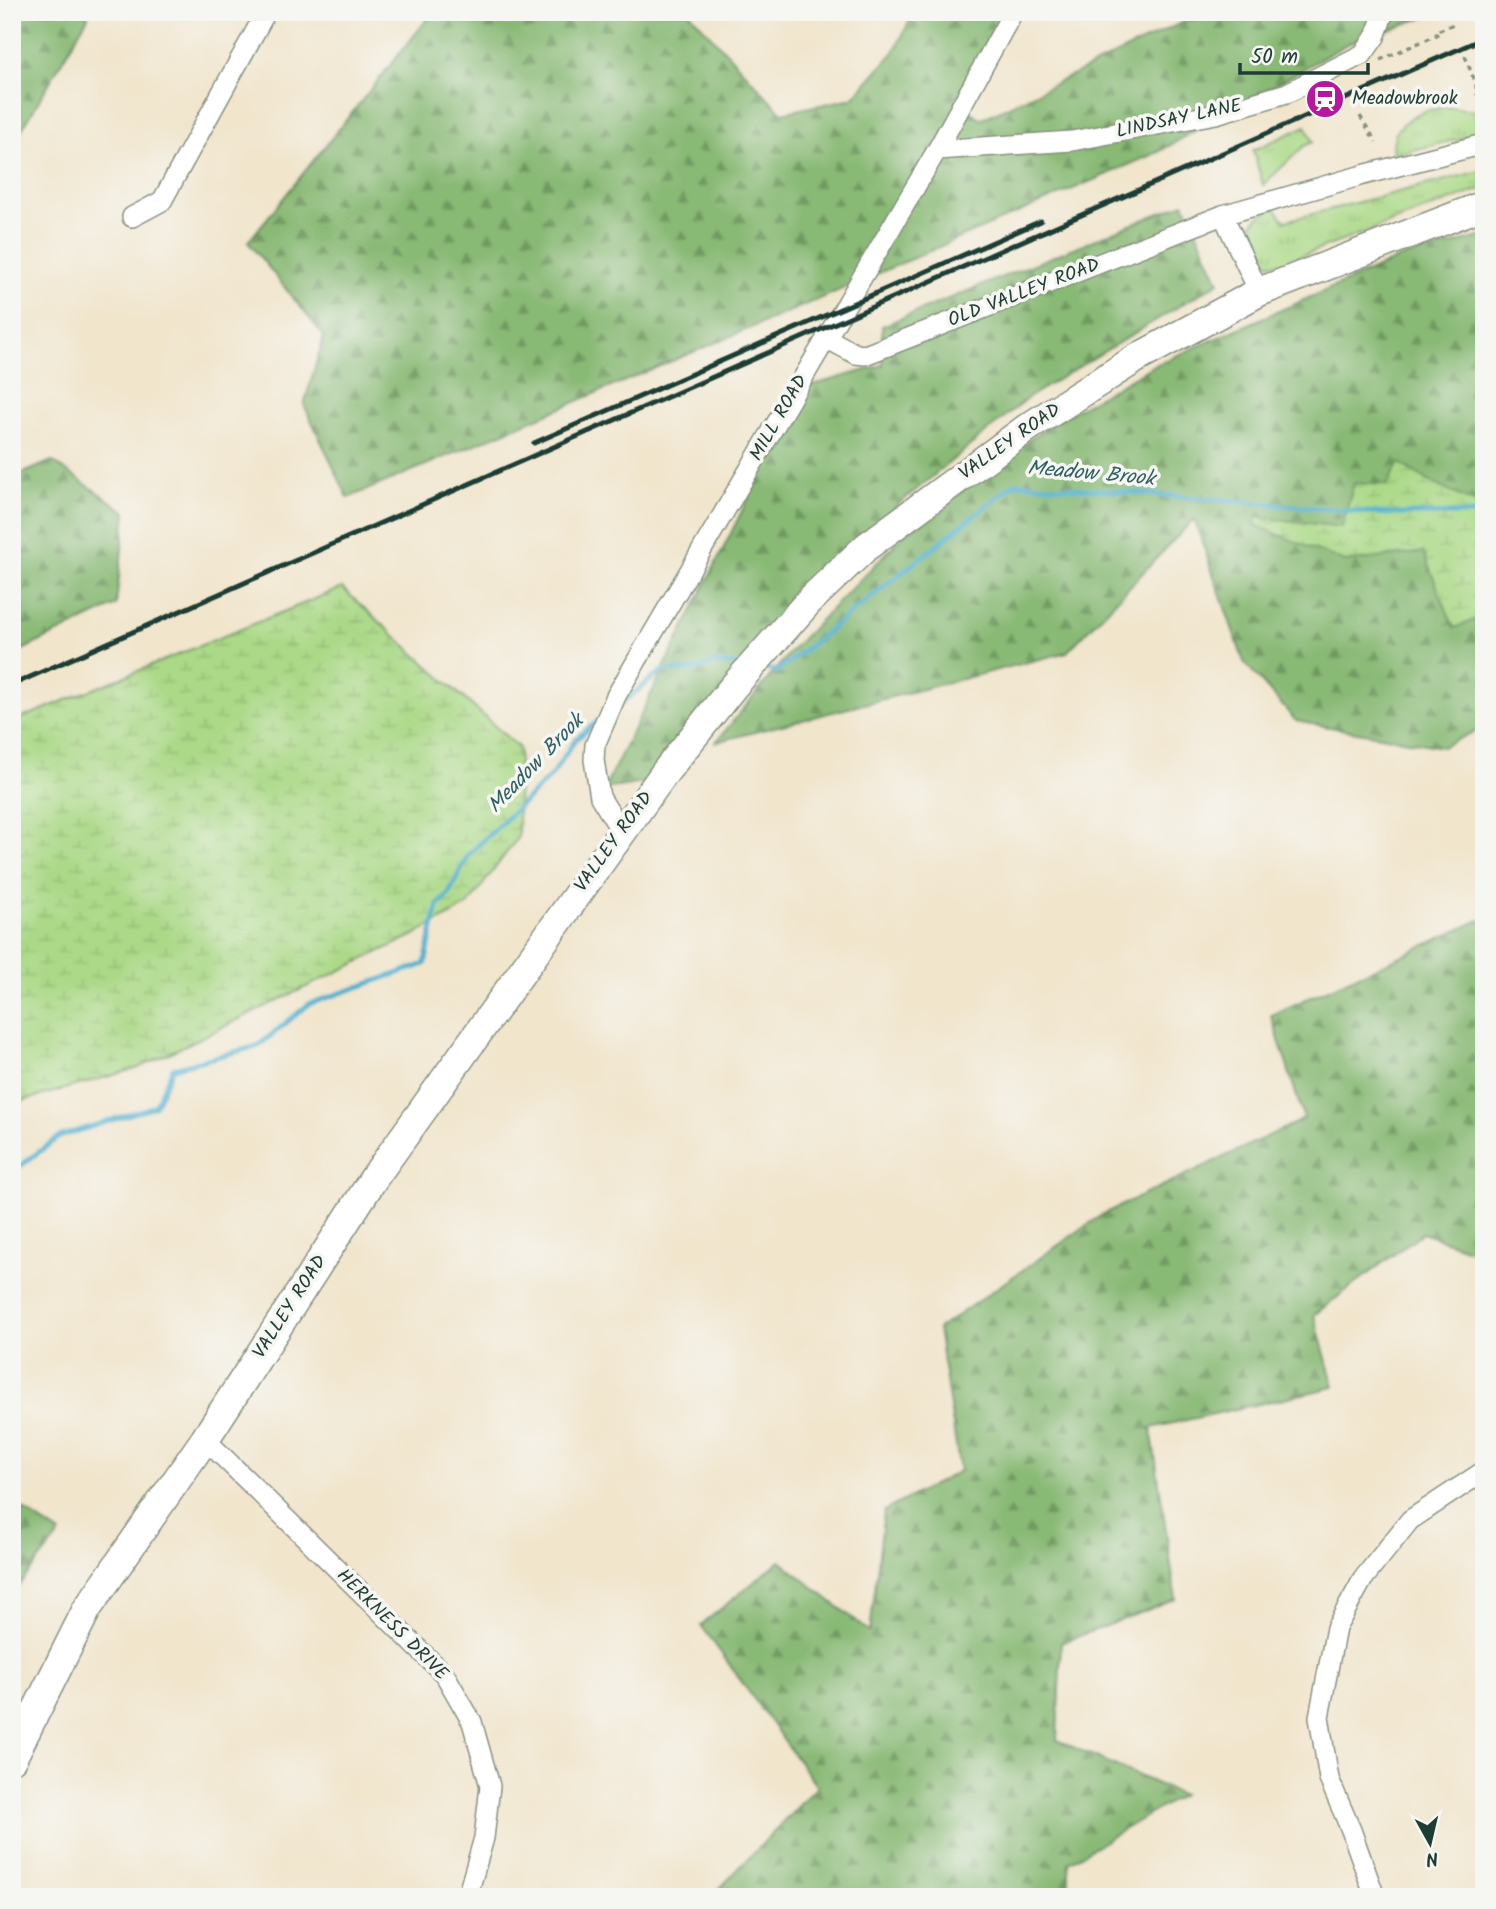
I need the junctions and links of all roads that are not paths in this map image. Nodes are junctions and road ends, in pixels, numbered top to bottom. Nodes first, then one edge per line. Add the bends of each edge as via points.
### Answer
1 (266, 12) edge
2 (1013, 12) edge
3 (1384, 12) edge
4 (1484, 144) edge
5 (937, 150) junction
6 (1484, 205) edge
7 (1223, 215) junction
8 (132, 217) dead end
9 (1259, 292) junction
10 (826, 338) junction
11 (621, 831) junction
12 (205, 1439) junction
13 (1484, 1471) edge
14 (12, 1759) edge
15 (467, 1897) edge
16 (1375, 1897) edge

1 - 8 street via 162,201
2 - 5 street, MILL ROAD
3 - 5 street, LINDSAY LANE via 1363,54 1287,93 1216,114 1072,141
4 - 7 street, OLD VALLEY ROAD
5 - 10 street, MILL ROAD
6 - 9 main road, VALLEY ROAD
7 - 9 street
7 - 10 street, OLD VALLEY ROAD via 874,352 856,354
9 - 11 main road, VALLEY ROAD via 1137,358 1027,428 866,547 764,651
10 - 11 street, MILL ROAD via 617,696 595,745 600,797
11 - 12 main road, VALLEY ROAD via 374,1178
12 - 14 main road, VALLEY ROAD via 87,1609
12 - 15 street, HERKNESS DRIVE via 445,1675 472,1723 490,1786 484,1838
13 - 16 street via 1410,1520 1363,1579 1336,1628 1319,1717 1329,1779

